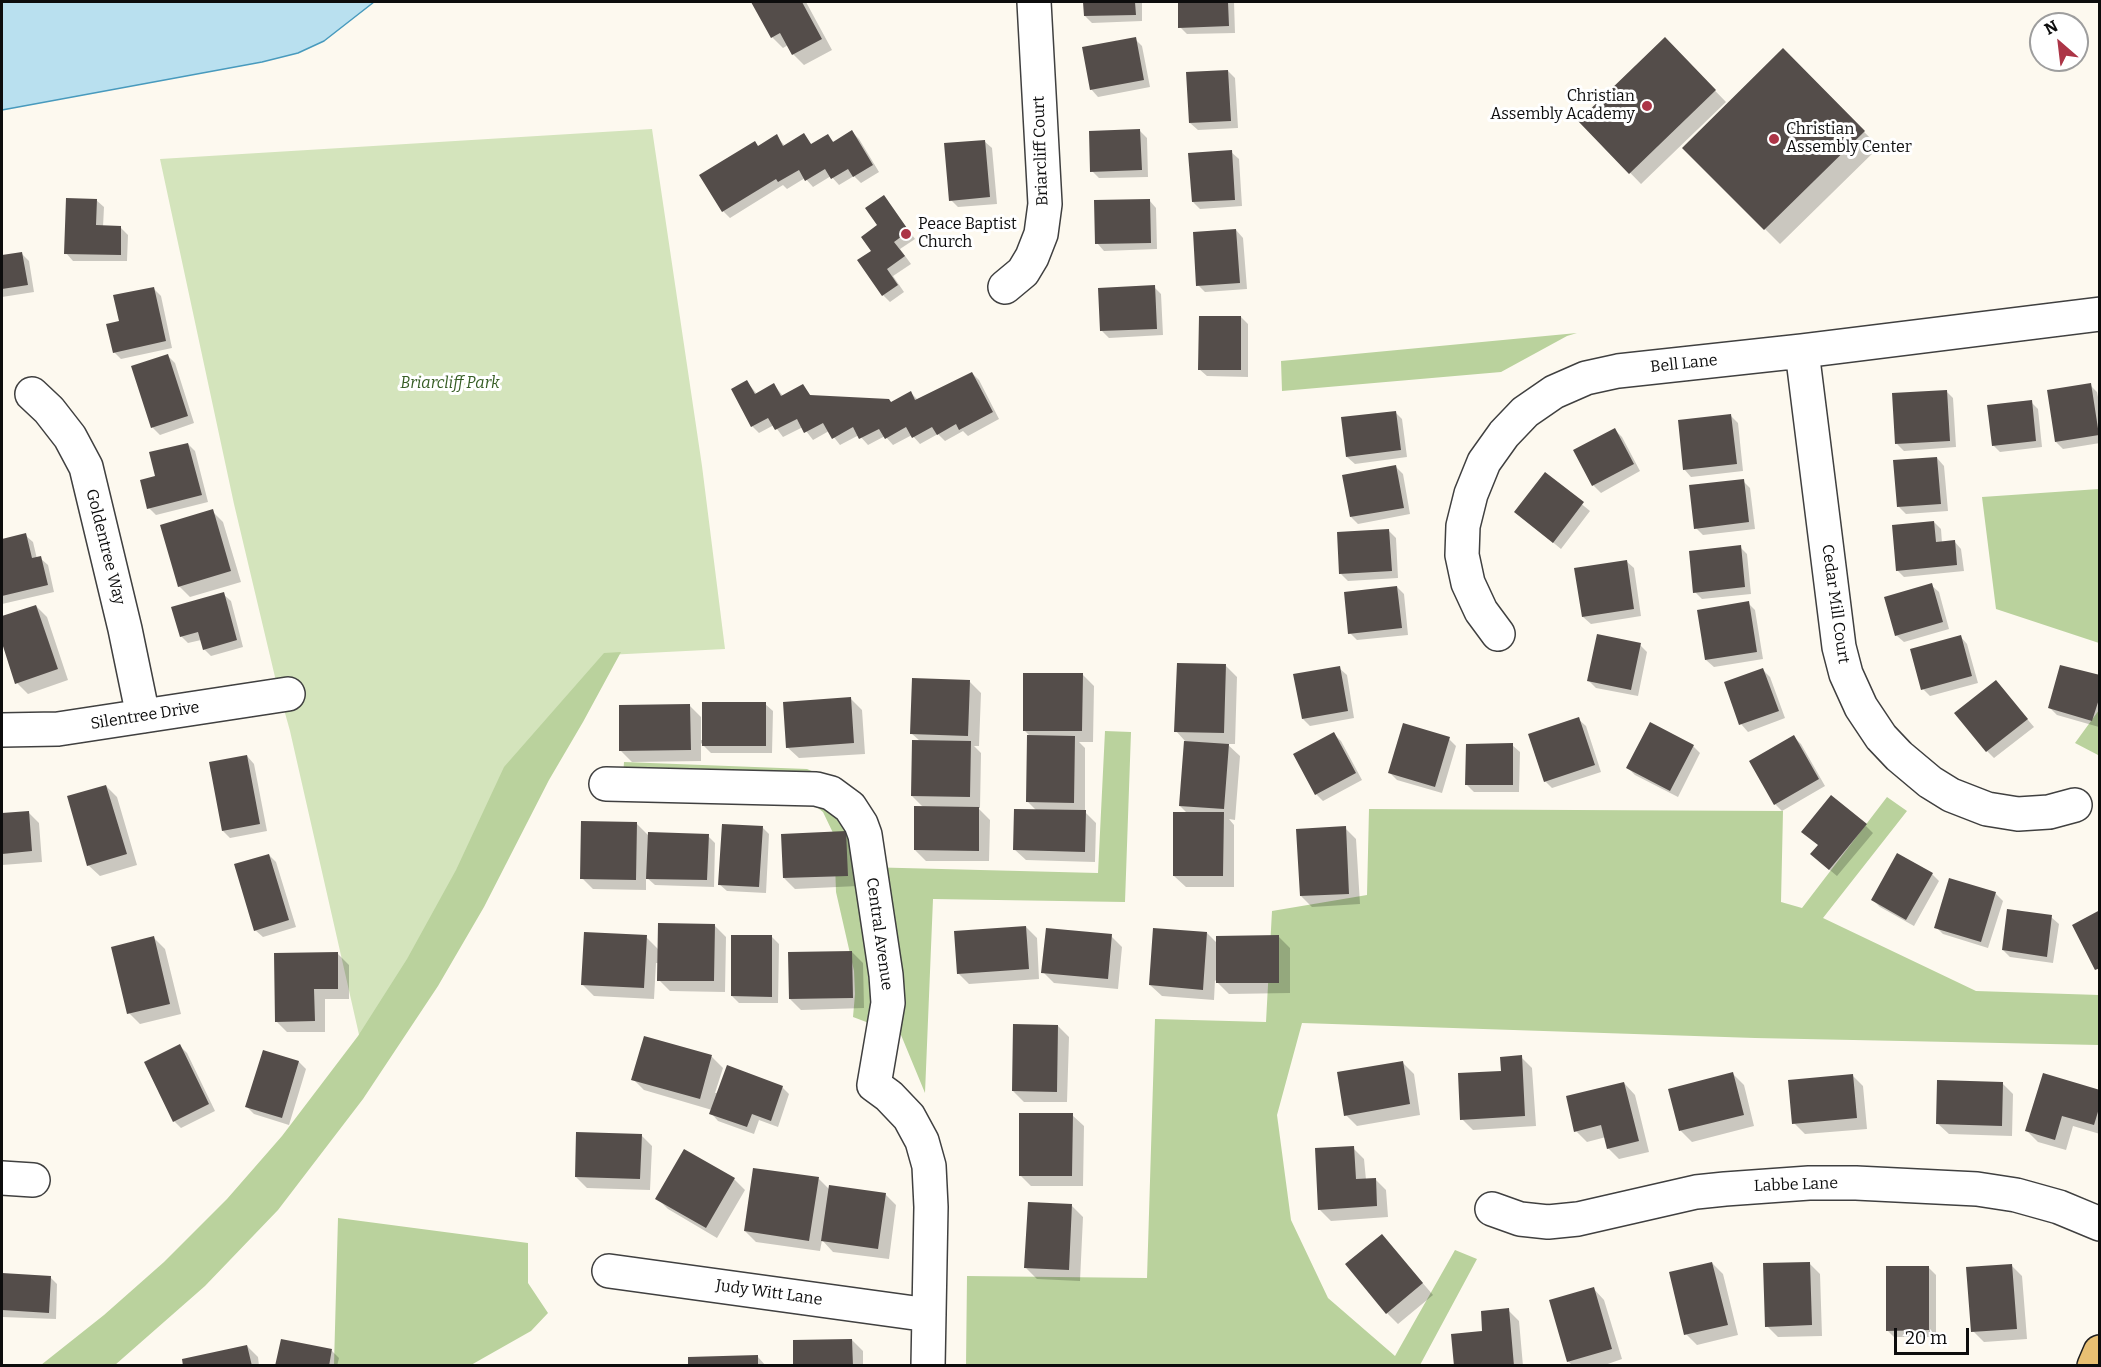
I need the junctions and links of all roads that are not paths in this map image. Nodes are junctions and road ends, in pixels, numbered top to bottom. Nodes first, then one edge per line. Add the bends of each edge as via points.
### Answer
1 (1034, 2) edge
2 (1005, 287) dead end
3 (2100, 314) edge
4 (1802, 351) junction
5 (32, 394) dead end
6 (1498, 634) dead end
7 (288, 694) dead end
8 (143, 716) junction
9 (2, 730) edge
10 (606, 784) dead end
11 (2075, 806) dead end
12 (1492, 1209) dead end
13 (2100, 1224) edge
14 (609, 1271) dead end
15 (929, 1315) junction
16 (2100, 1352) edge
17 (928, 1365) edge
18 (2094, 1365) edge

1 - 2 street, Briarcliff Court via 1045,204 1041,234 1032,257 1023,272
3 - 4 street, Bell Lane
4 - 6 street, Bell Lane via 1607,373 1554,392 1526,412 1484,462 1470,494 1463,526 1462,555 1468,584
4 - 11 street, Cedar Mill Court via 1839,647 1861,707 1899,756 1952,795 1987,809 2018,814
5 - 8 street, Goldentree Way via 70,437 86,467
7 - 8 street, Silentree Drive
8 - 9 street, Silentree Drive via 58,729
10 - 15 street, Central Avenue via 816,789 831,793 850,807 861,824 888,1002 874,1085 909,1117 929,1166
12 - 13 street, Labbe Lane via 1520,1219 1548,1222 1578,1219 1696,1192 1856,1183 1977,1189 2016,1195
14 - 15 street, Judy Witt Lane
15 - 17 street, Central Avenue
16 - 18 main road

